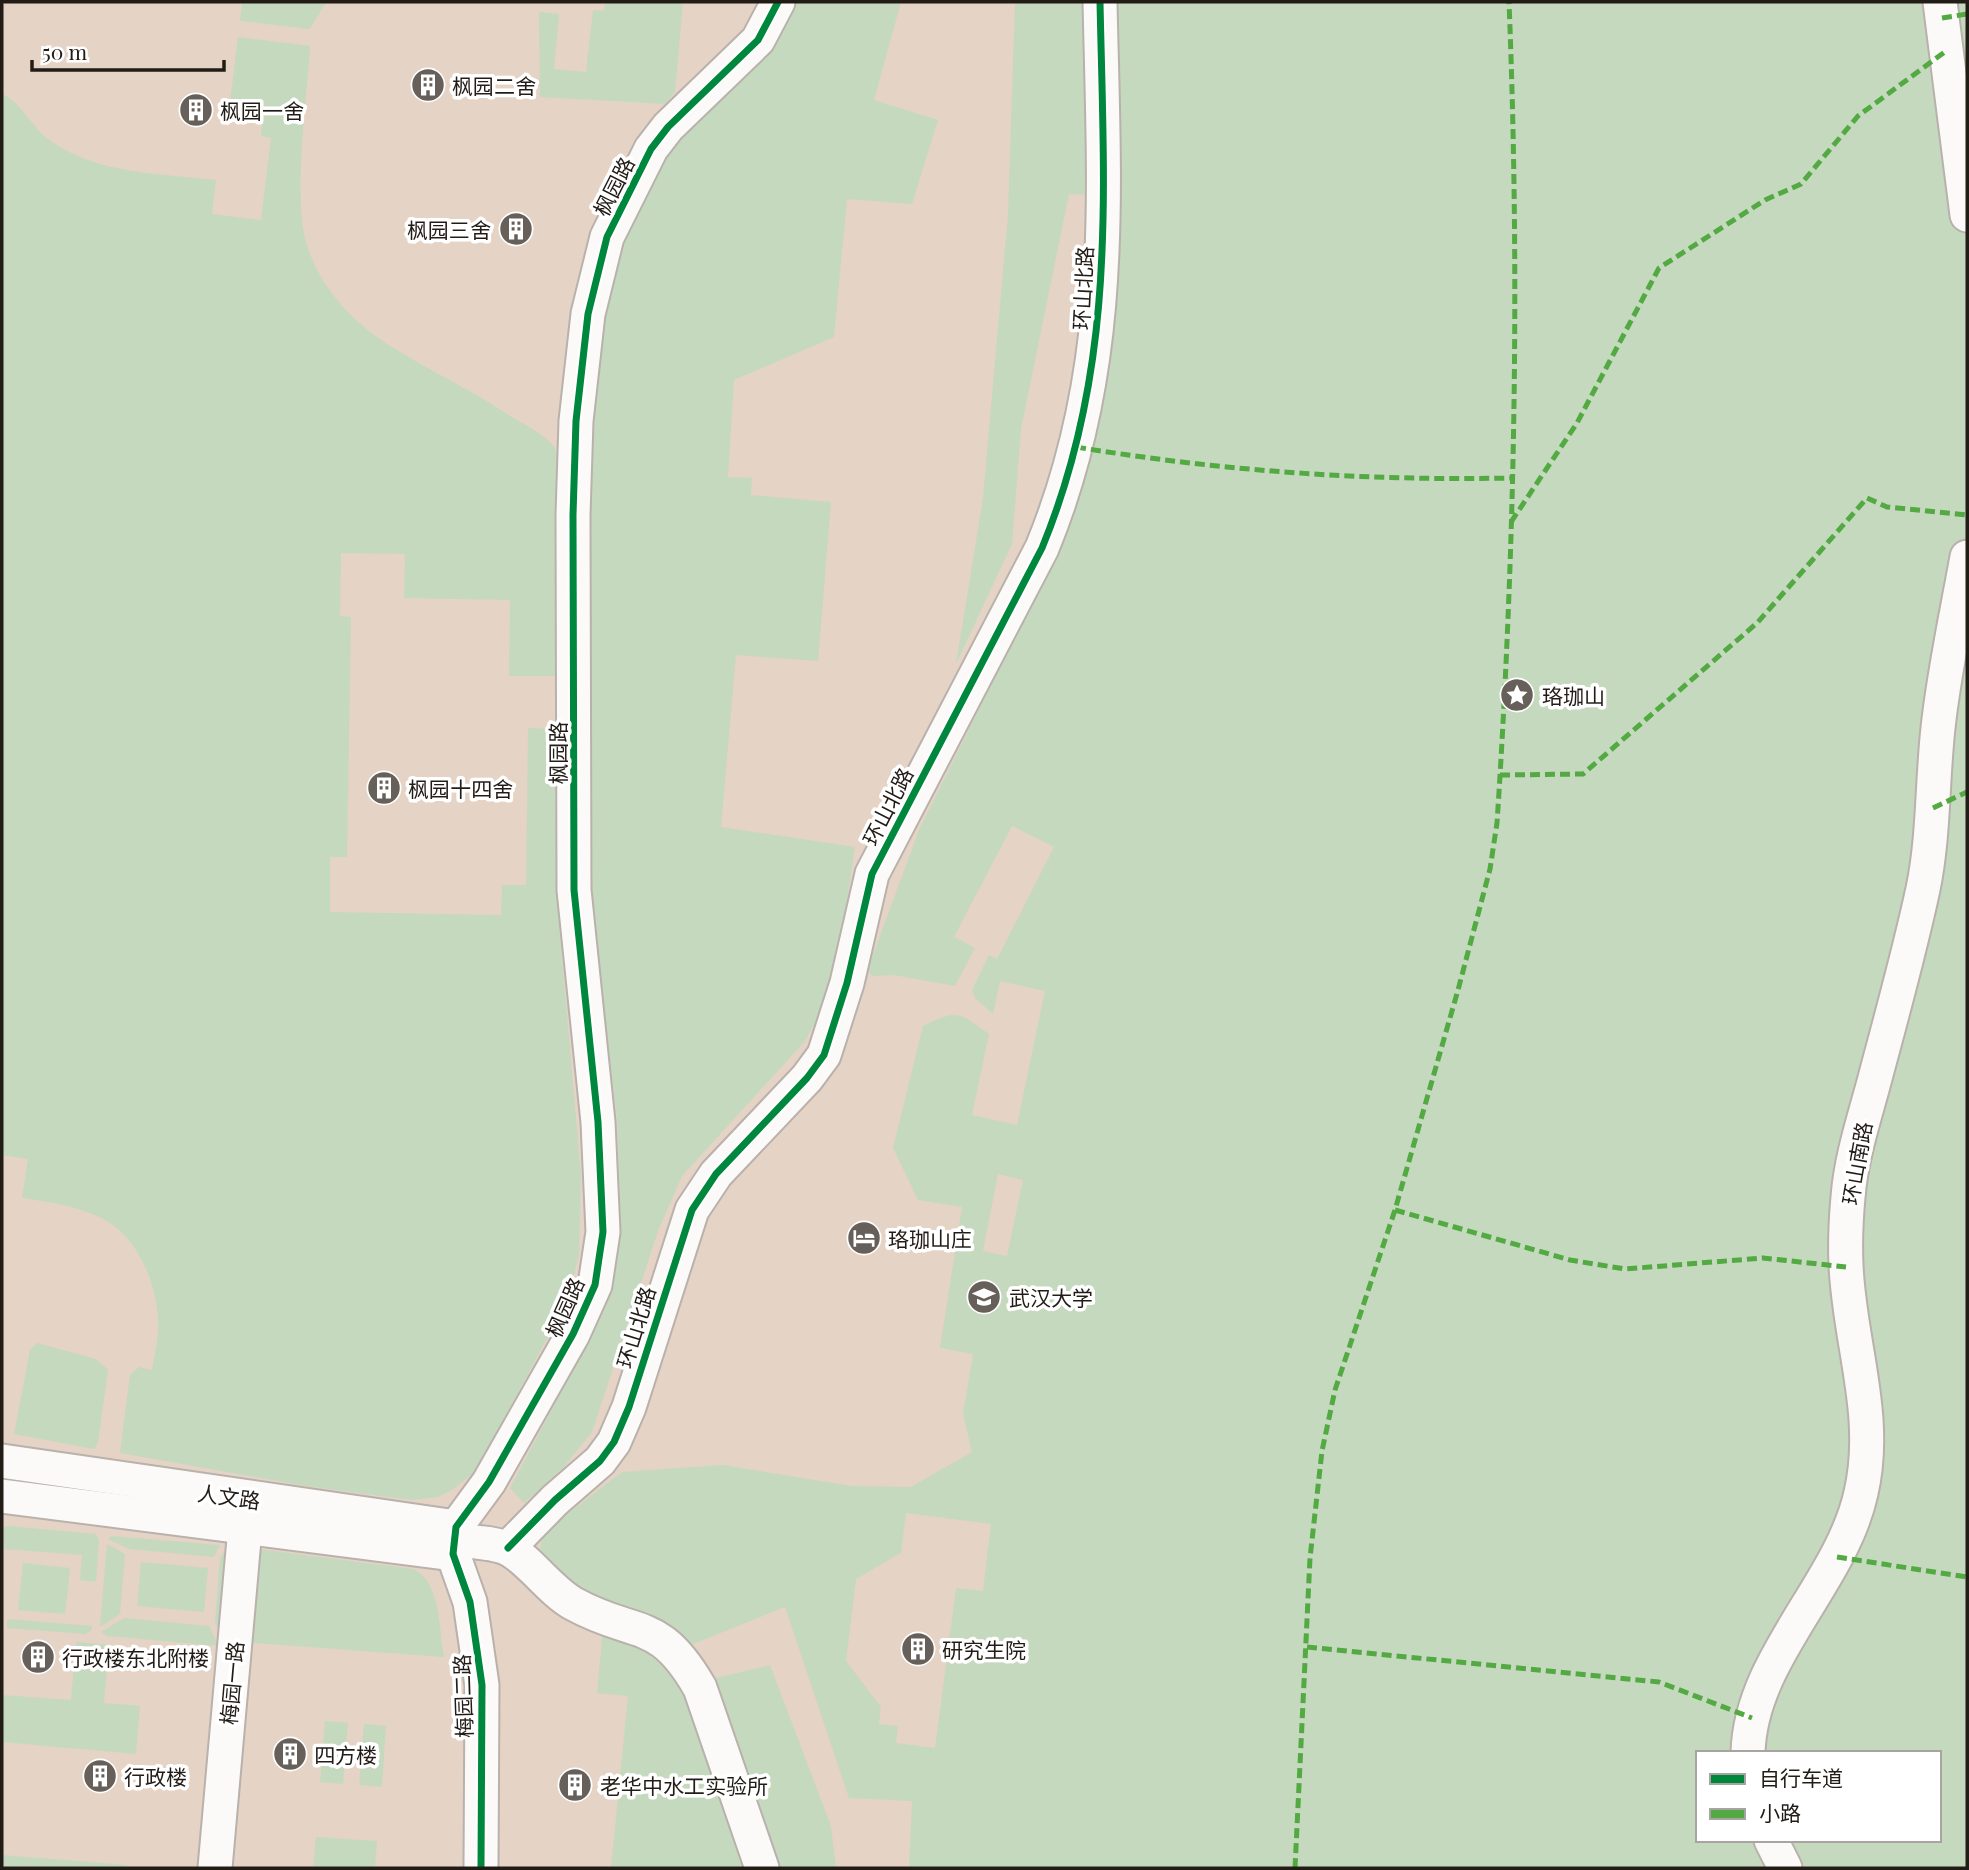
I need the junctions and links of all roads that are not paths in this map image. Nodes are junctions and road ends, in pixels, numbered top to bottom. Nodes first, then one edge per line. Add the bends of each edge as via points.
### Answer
1 (778, 2) edge
2 (1100, 2) edge
3 (1940, 2) edge
4 (1967, 215) edge
5 (1967, 556) edge
6 (2, 1461) edge
7 (2, 1496) edge
8 (246, 1513) junction
9 (455, 1540) junction
10 (508, 1548) junction
11 (1748, 1751) edge
12 (1772, 1842) edge
13 (215, 1868) edge
14 (481, 1868) edge
15 (762, 1868) edge
16 (1785, 1868) edge

1 - 9 street, 枫园路 via 758,40 651,149 618,211 595,277 583,347 575,448 574,890 598,1122 603,1199 600,1258 595,1285 573,1334
2 - 10 street, 环山北路 via 1101,304 1091,379 1056,512 1042,548 872,874 847,983 824,1055 697,1200 614,1442 600,1461
3 - 4 street
5 - 11 street, 环山南路 via 1938,728 1927,867 1848,1194 1846,1267 1867,1424 1862,1492 1837,1557 1763,1688 1752,1718
6 - 8 street, 人文路
7 - 8 street
8 - 9 street, 人文路
8 - 13 street, 梅园一路
9 - 10 street
9 - 14 street, 梅园二路 via 479,1648 482,1685
10 - 15 street via 560,1596 653,1633 685,1662 700,1688
12 - 16 street

